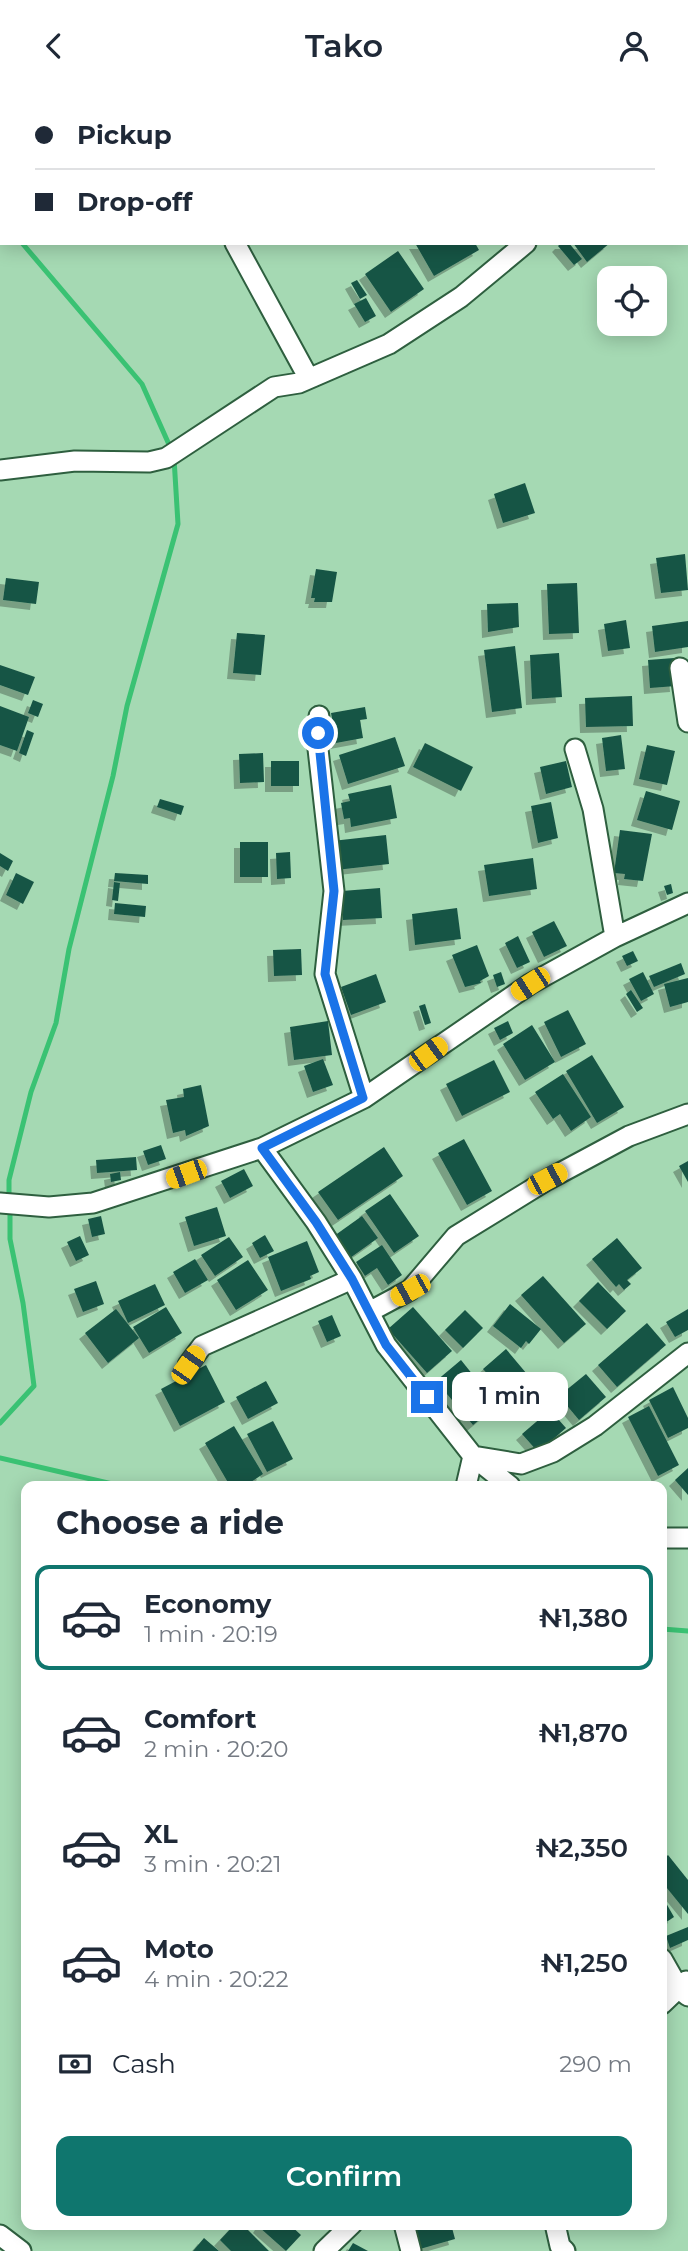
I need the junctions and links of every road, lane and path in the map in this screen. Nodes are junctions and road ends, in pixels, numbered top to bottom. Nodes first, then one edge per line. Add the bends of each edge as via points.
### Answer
1 (236, 245) edge
2 (524, 245) edge
3 (308, 377) junction
4 (0, 470) edge
5 (680, 668) dead end
6 (319, 716) dead end
7 (688, 722) edge
8 (575, 749) dead end
9 (688, 903) edge
10 (615, 937) junction
11 (363, 1098) junction
12 (688, 1114) edge
13 (262, 1148) junction
14 (0, 1203) edge
15 (352, 1279) junction
16 (369, 1312) junction
17 (688, 1353) edge
18 (188, 1365) dead end
19 (473, 1457) junction
20 (467, 1481) edge
21 (504, 1481) edge
22 (667, 1538) edge
23 (688, 1538) edge
24 (667, 1965) edge
25 (685, 1988) edge
26 (667, 2001) edge
27 (346, 2230) edge
28 (406, 2230) edge
29 (556, 2230) edge
30 (0, 2235) edge
31 (22, 2251) edge
32 (324, 2251) edge
33 (411, 2251) edge
34 (565, 2251) edge

1 - 3 street
2 - 3 street via 461,297 389,344
3 - 4 street via 274,387 166,458 75,461
5 - 7 street
6 - 11 street via 318,749 334,891 325,974
8 - 10 street via 593,809
9 - 10 street
10 - 11 street via 507,998
11 - 13 street
12 - 16 street via 629,1136 547,1179 456,1236 410,1290
13 - 14 street via 93,1203 49,1207
13 - 15 street
15 - 16 street
15 - 18 street via 202,1346
16 - 19 street via 386,1345
17 - 19 street via 595,1426 553,1452 521,1464
19 - 20 street
19 - 21 street
22 - 23 street
24 - 25 street
25 - 26 street
27 - 32 street
28 - 33 street
29 - 34 street
30 - 31 street

